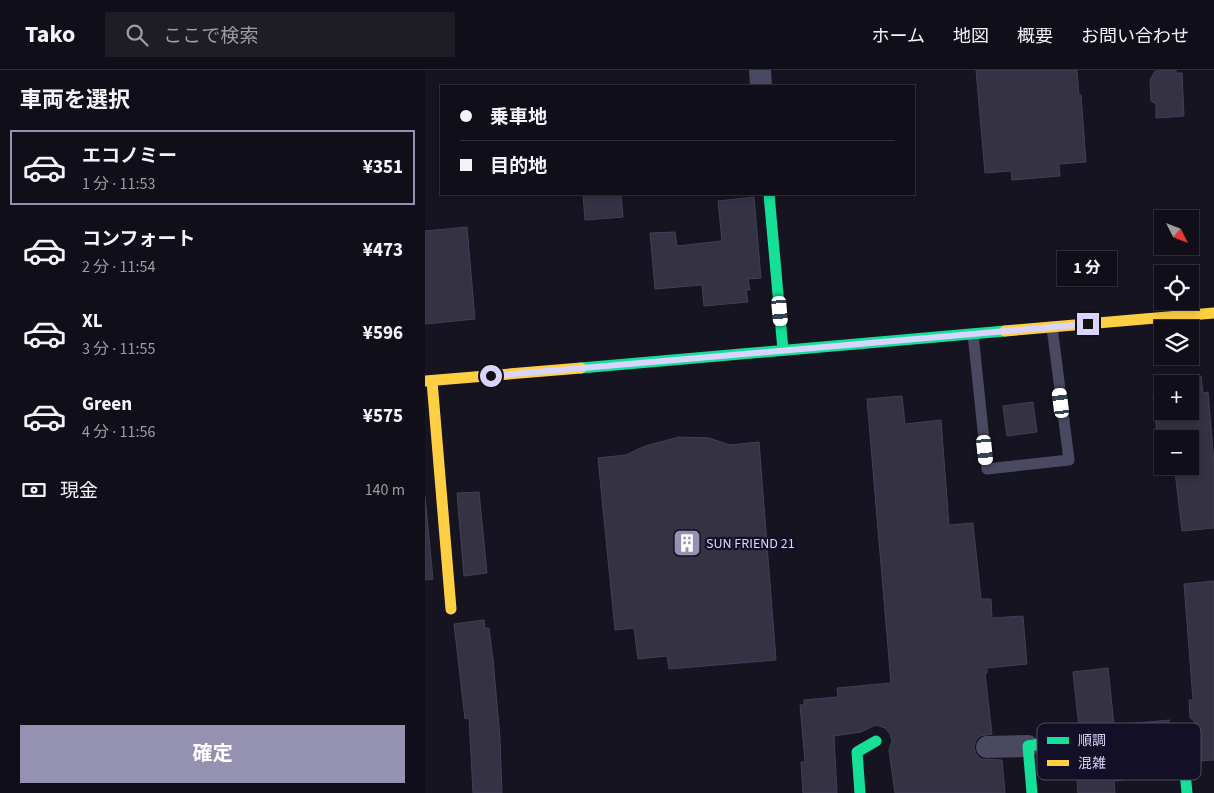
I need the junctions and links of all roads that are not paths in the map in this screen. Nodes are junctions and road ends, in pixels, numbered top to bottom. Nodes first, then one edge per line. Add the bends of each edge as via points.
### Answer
1 (760, 70) edge
2 (761, 85) edge
3 (769, 195) edge
4 (1214, 313) edge
5 (1052, 327) junction
6 (973, 334) junction
7 (783, 350) junction
8 (429, 381) edge
9 (451, 609) dead end
10 (876, 741) dead end
11 (1037, 744) edge
12 (1028, 746) junction
13 (987, 747) dead end
14 (1186, 780) edge
15 (860, 793) edge
16 (1032, 793) edge
17 (1187, 793) edge

1 - 2 street
3 - 7 street
4 - 5 street
5 - 6 street
5 - 6 lane via 1069,460 987,469
6 - 7 street
7 - 8 street
8 - 9 street
10 - 15 street via 857,752
11 - 12 street
12 - 13 street
12 - 16 street
14 - 17 street

